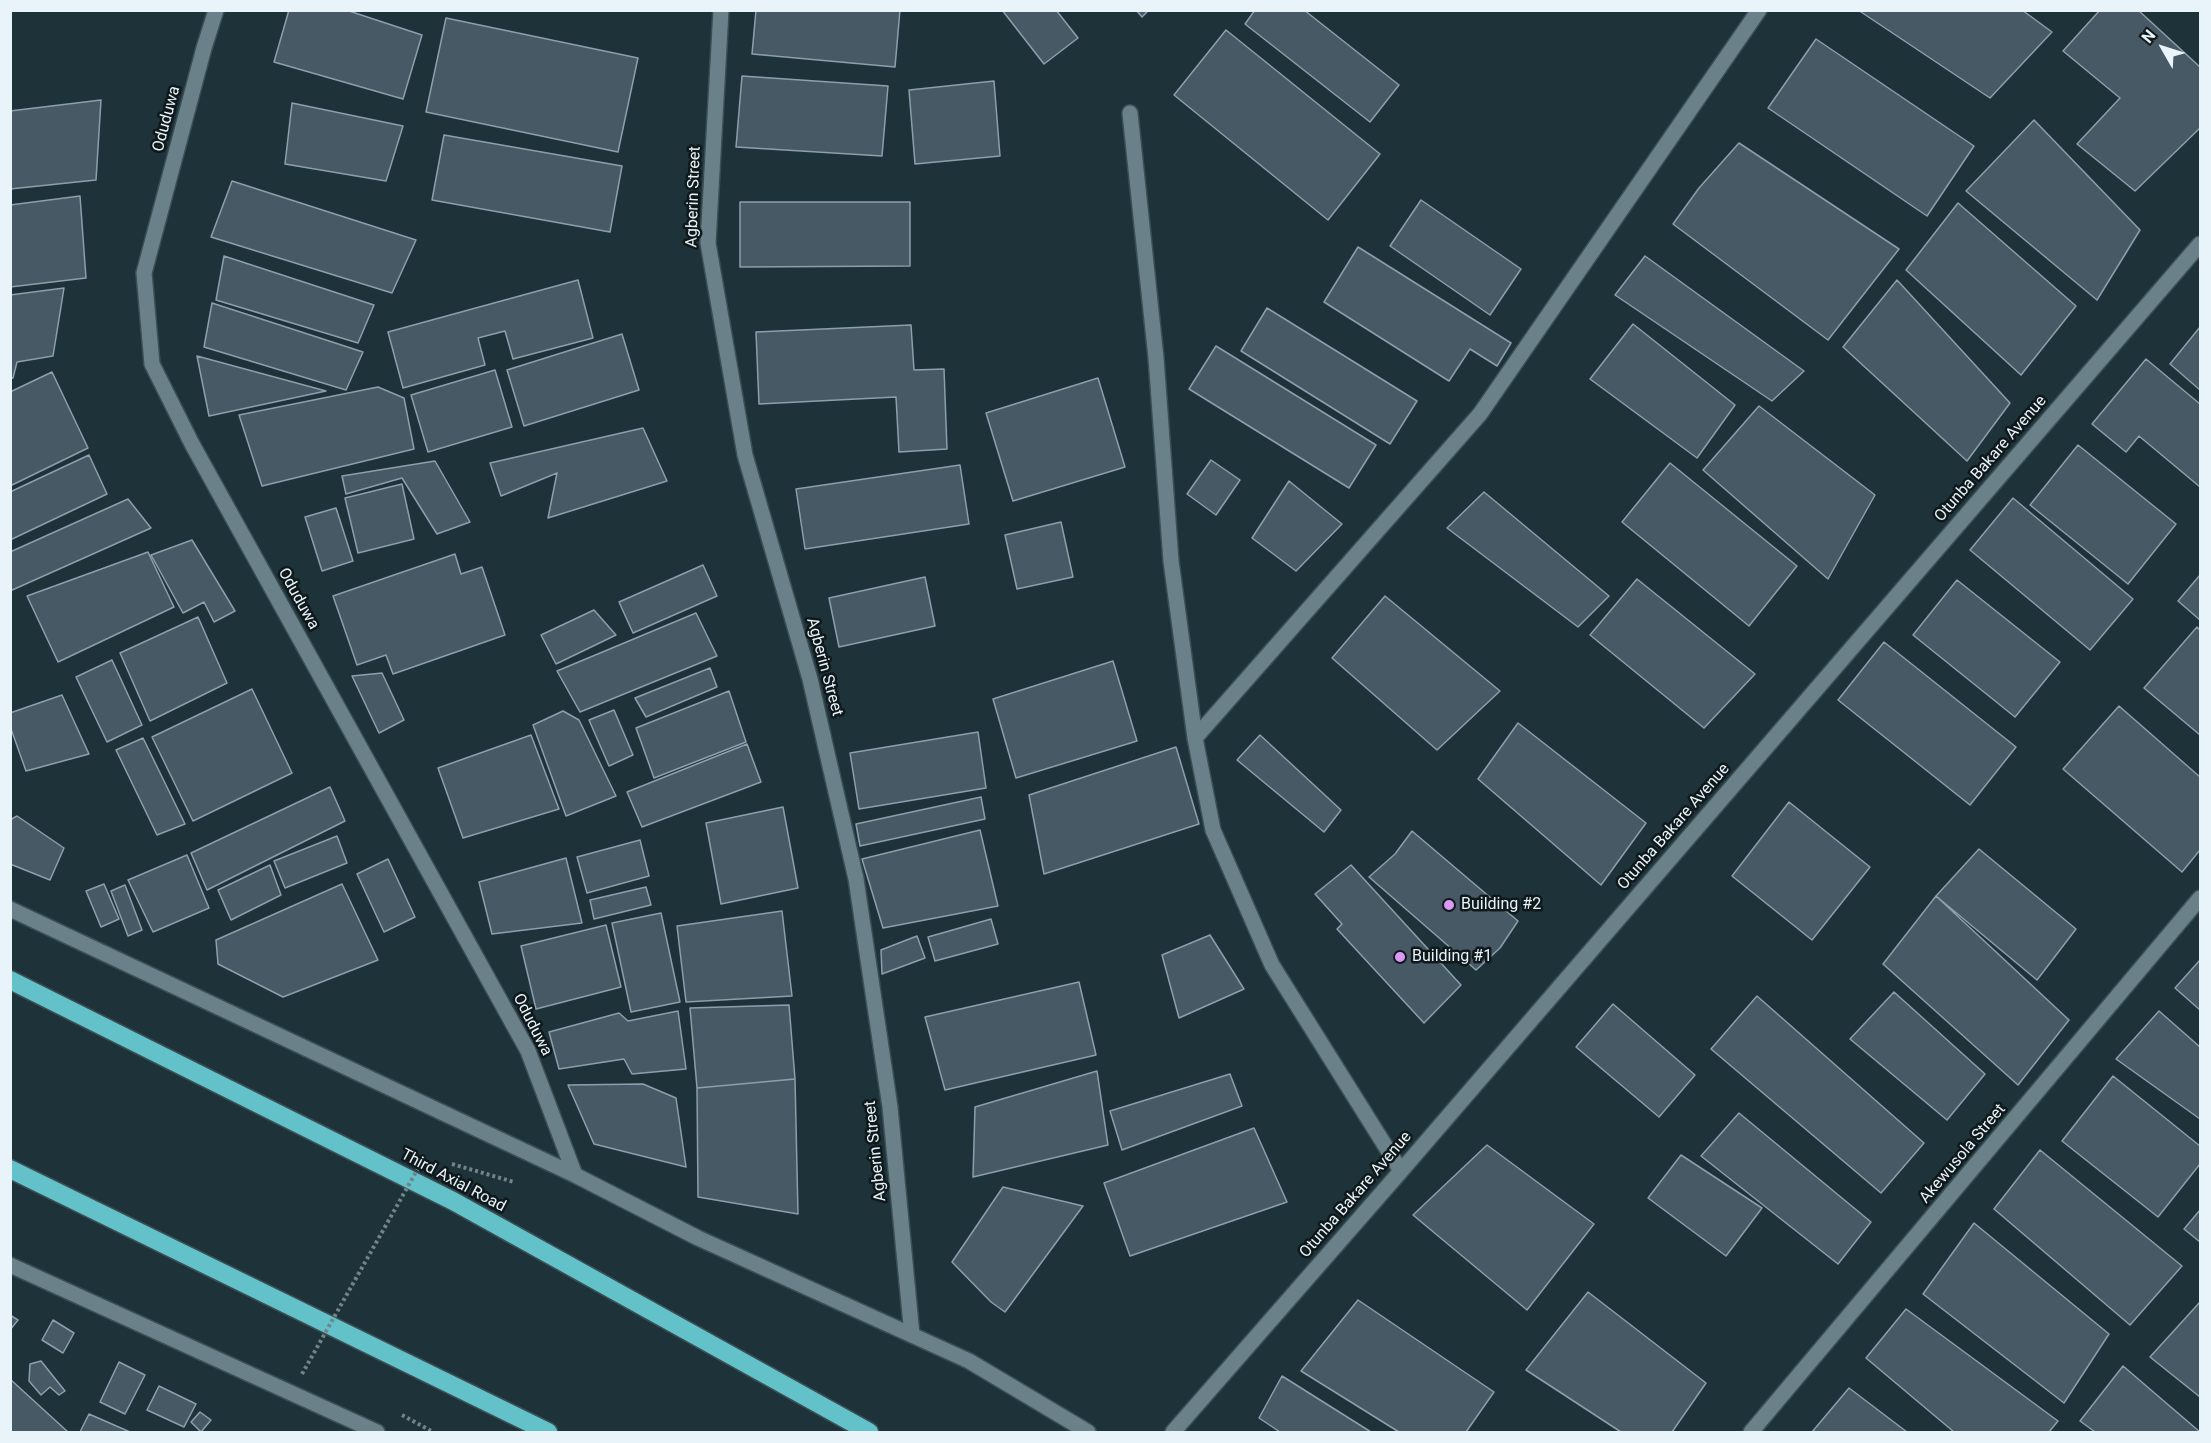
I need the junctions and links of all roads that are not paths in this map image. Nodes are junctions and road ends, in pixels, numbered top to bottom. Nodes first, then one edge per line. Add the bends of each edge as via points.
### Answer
1 (216, 10) edge
2 (721, 10) edge
3 (1759, 10) edge
4 (1130, 113) dead end
5 (2200, 244) edge
6 (1195, 738) junction
7 (2200, 898) edge
8 (10, 909) edge
9 (10, 980) edge
10 (10, 1169) edge
11 (1401, 1171) junction
12 (575, 1175) junction
13 (10, 1265) edge
14 (912, 1335) junction
15 (377, 1432) edge
16 (548, 1432) edge
17 (869, 1432) edge
18 (1088, 1432) edge
19 (1173, 1432) edge
20 (1751, 1432) edge

1 - 12 street, Oduduwa via 144,273 152,364 192,444 528,1051
2 - 14 street, Agberin Street via 708,243 746,455 810,679 856,879 890,1107
3 - 6 street via 1479,414
4 - 6 street via 1156,358 1171,561
5 - 11 street, Otunba Bakare Avenue
6 - 11 street via 1213,830 1272,965
7 - 20 street, Akewusola Street
8 - 12 street
9 - 17 highway, Third Axial Road via 453,1201
10 - 16 highway
11 - 19 street, Otunba Bakare Avenue
12 - 14 street via 699,1238
13 - 15 street
14 - 18 street via 969,1361

